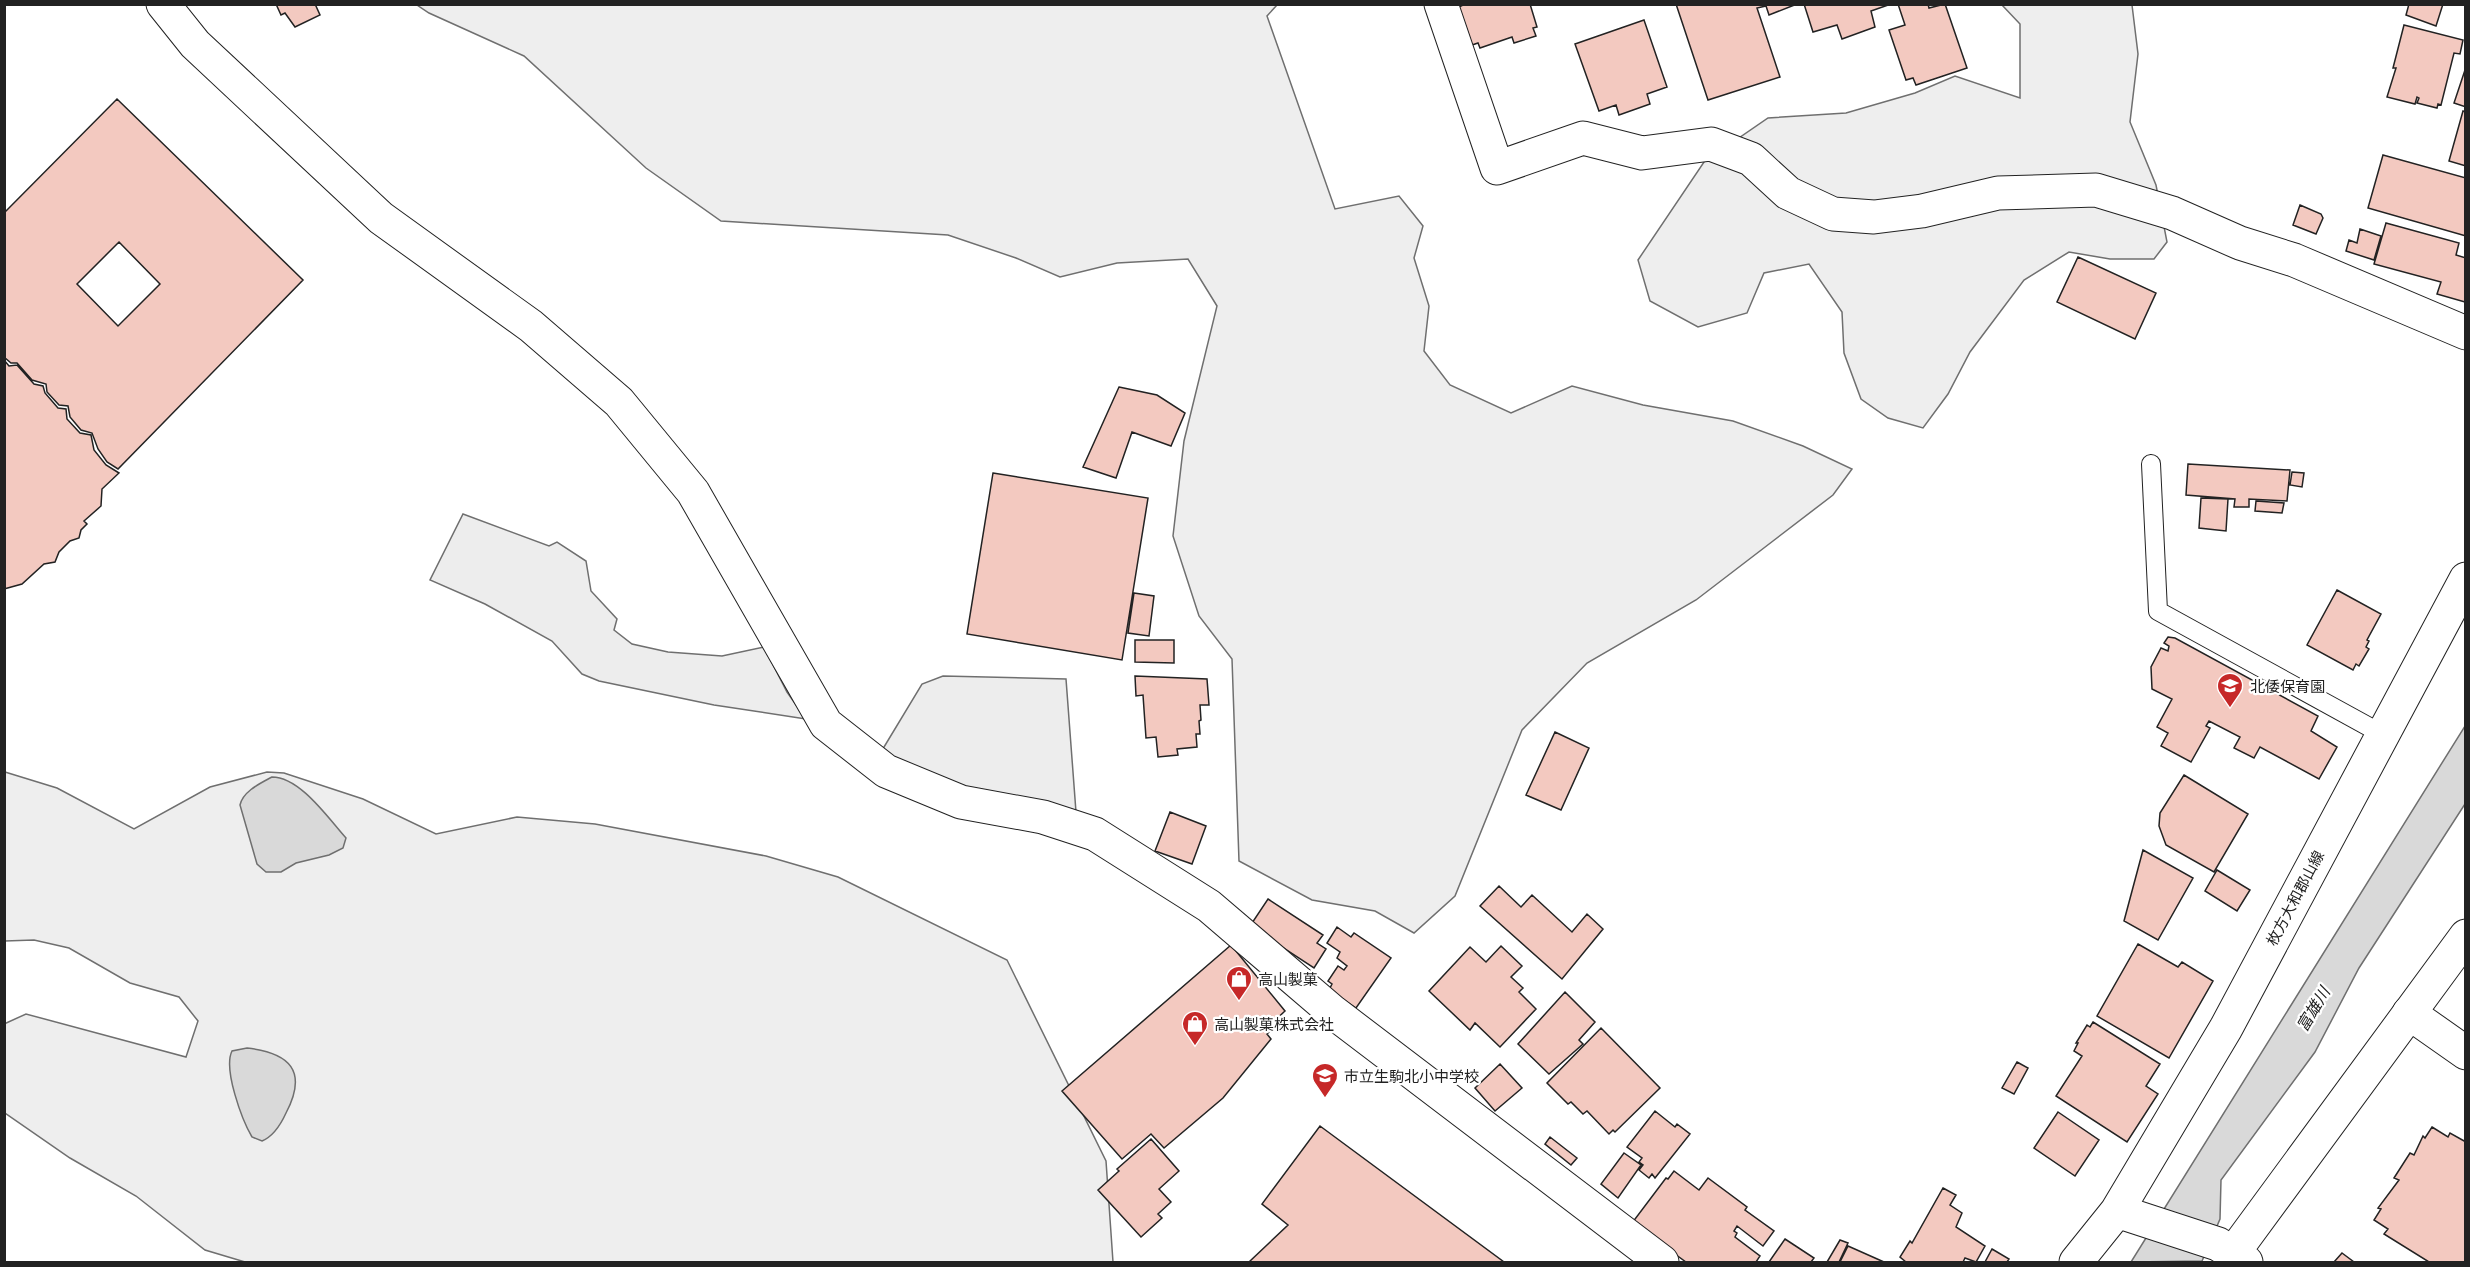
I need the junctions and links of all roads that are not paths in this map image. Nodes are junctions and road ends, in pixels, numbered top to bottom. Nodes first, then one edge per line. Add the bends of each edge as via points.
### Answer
1 (163, 4) edge
2 (1441, 4) edge
3 (2466, 333) edge
4 (2151, 464) dead end
5 (2466, 579) edge
6 (2382, 734) junction
7 (2466, 936) edge
8 (2409, 1013) junction
9 (2466, 1053) edge
10 (2130, 1215) junction
11 (2232, 1255) edge
12 (1662, 1263) edge
13 (2076, 1263) edge

1 - 12 street via 195,44 381,218 531,326 619,402 693,492 826,724 886,771 961,802 1042,817 1095,834 1209,906 1333,1012
2 - 3 street via 1497,168 1583,138 1642,153 1711,144 1751,159 1788,193 1833,214 1875,216 1922,211 1998,193 2096,190 2172,213 2240,243 2294,260
4 - 6 lane via 2158,611
5 - 6 street, 枚方大和郡山線
6 - 10 street, 枚方大和郡山線
7 - 8 street
8 - 9 street
8 - 11 street
10 - 11 street
10 - 13 street, 枚方大和郡山線

